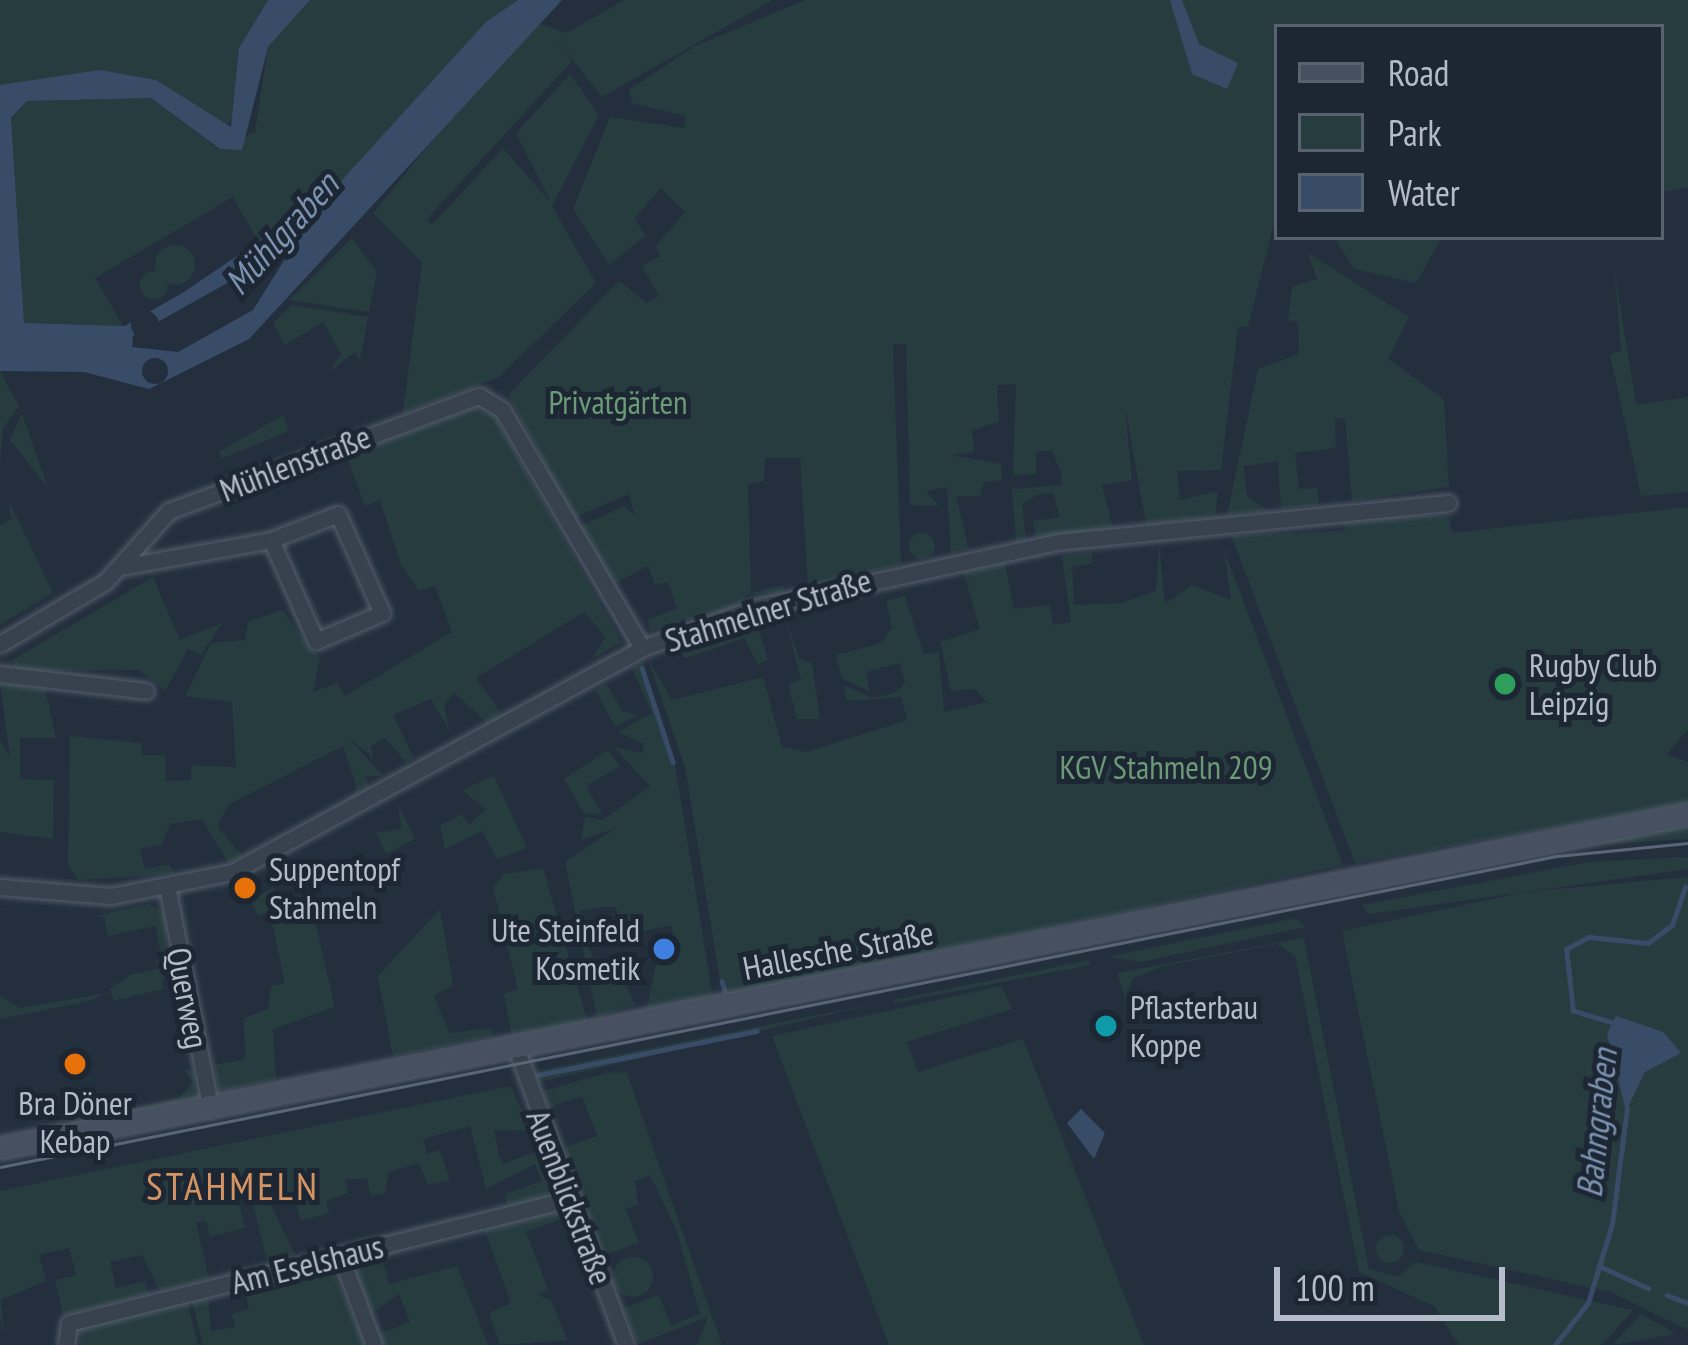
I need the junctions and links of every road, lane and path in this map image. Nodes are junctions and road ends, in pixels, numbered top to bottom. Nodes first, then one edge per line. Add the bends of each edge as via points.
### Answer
1 (1448, 503) dead end
2 (271, 540) junction
3 (120, 567) junction
4 (0, 644) edge
5 (642, 648) junction
6 (0, 674) edge
7 (146, 691) dead end
8 (1688, 814) edge
9 (167, 886) junction
10 (0, 887) edge
11 (516, 1048) junction
12 (211, 1110) junction
13 (0, 1148) edge
14 (570, 1199) junction
15 (340, 1255) junction
16 (66, 1345) edge
17 (374, 1345) edge
18 (626, 1345) edge

1 - 5 street, Stahmelner Straße via 1006,550 757,607
2 - 2 street, Mühlenstraße via 316,640 382,613 338,514
2 - 3 street, Mühlenstraße
3 - 4 street, Mühlenstraße
3 - 5 street, Mühlenstraße via 169,511 491,399
5 - 9 street, Stahmelner Straße via 266,855
6 - 7 street
8 - 11 street, Hallesche Straße
9 - 10 street, Stahmelner Straße via 111,896
9 - 12 street, Querweg
11 - 12 street, Hallesche Straße
11 - 14 street, Auenblickstraße
12 - 13 street, Hallesche Straße
14 - 15 street, Am Eselshaus
14 - 18 street, Auenblickstraße
15 - 16 street, Am Eselshaus via 69,1323
15 - 17 street

